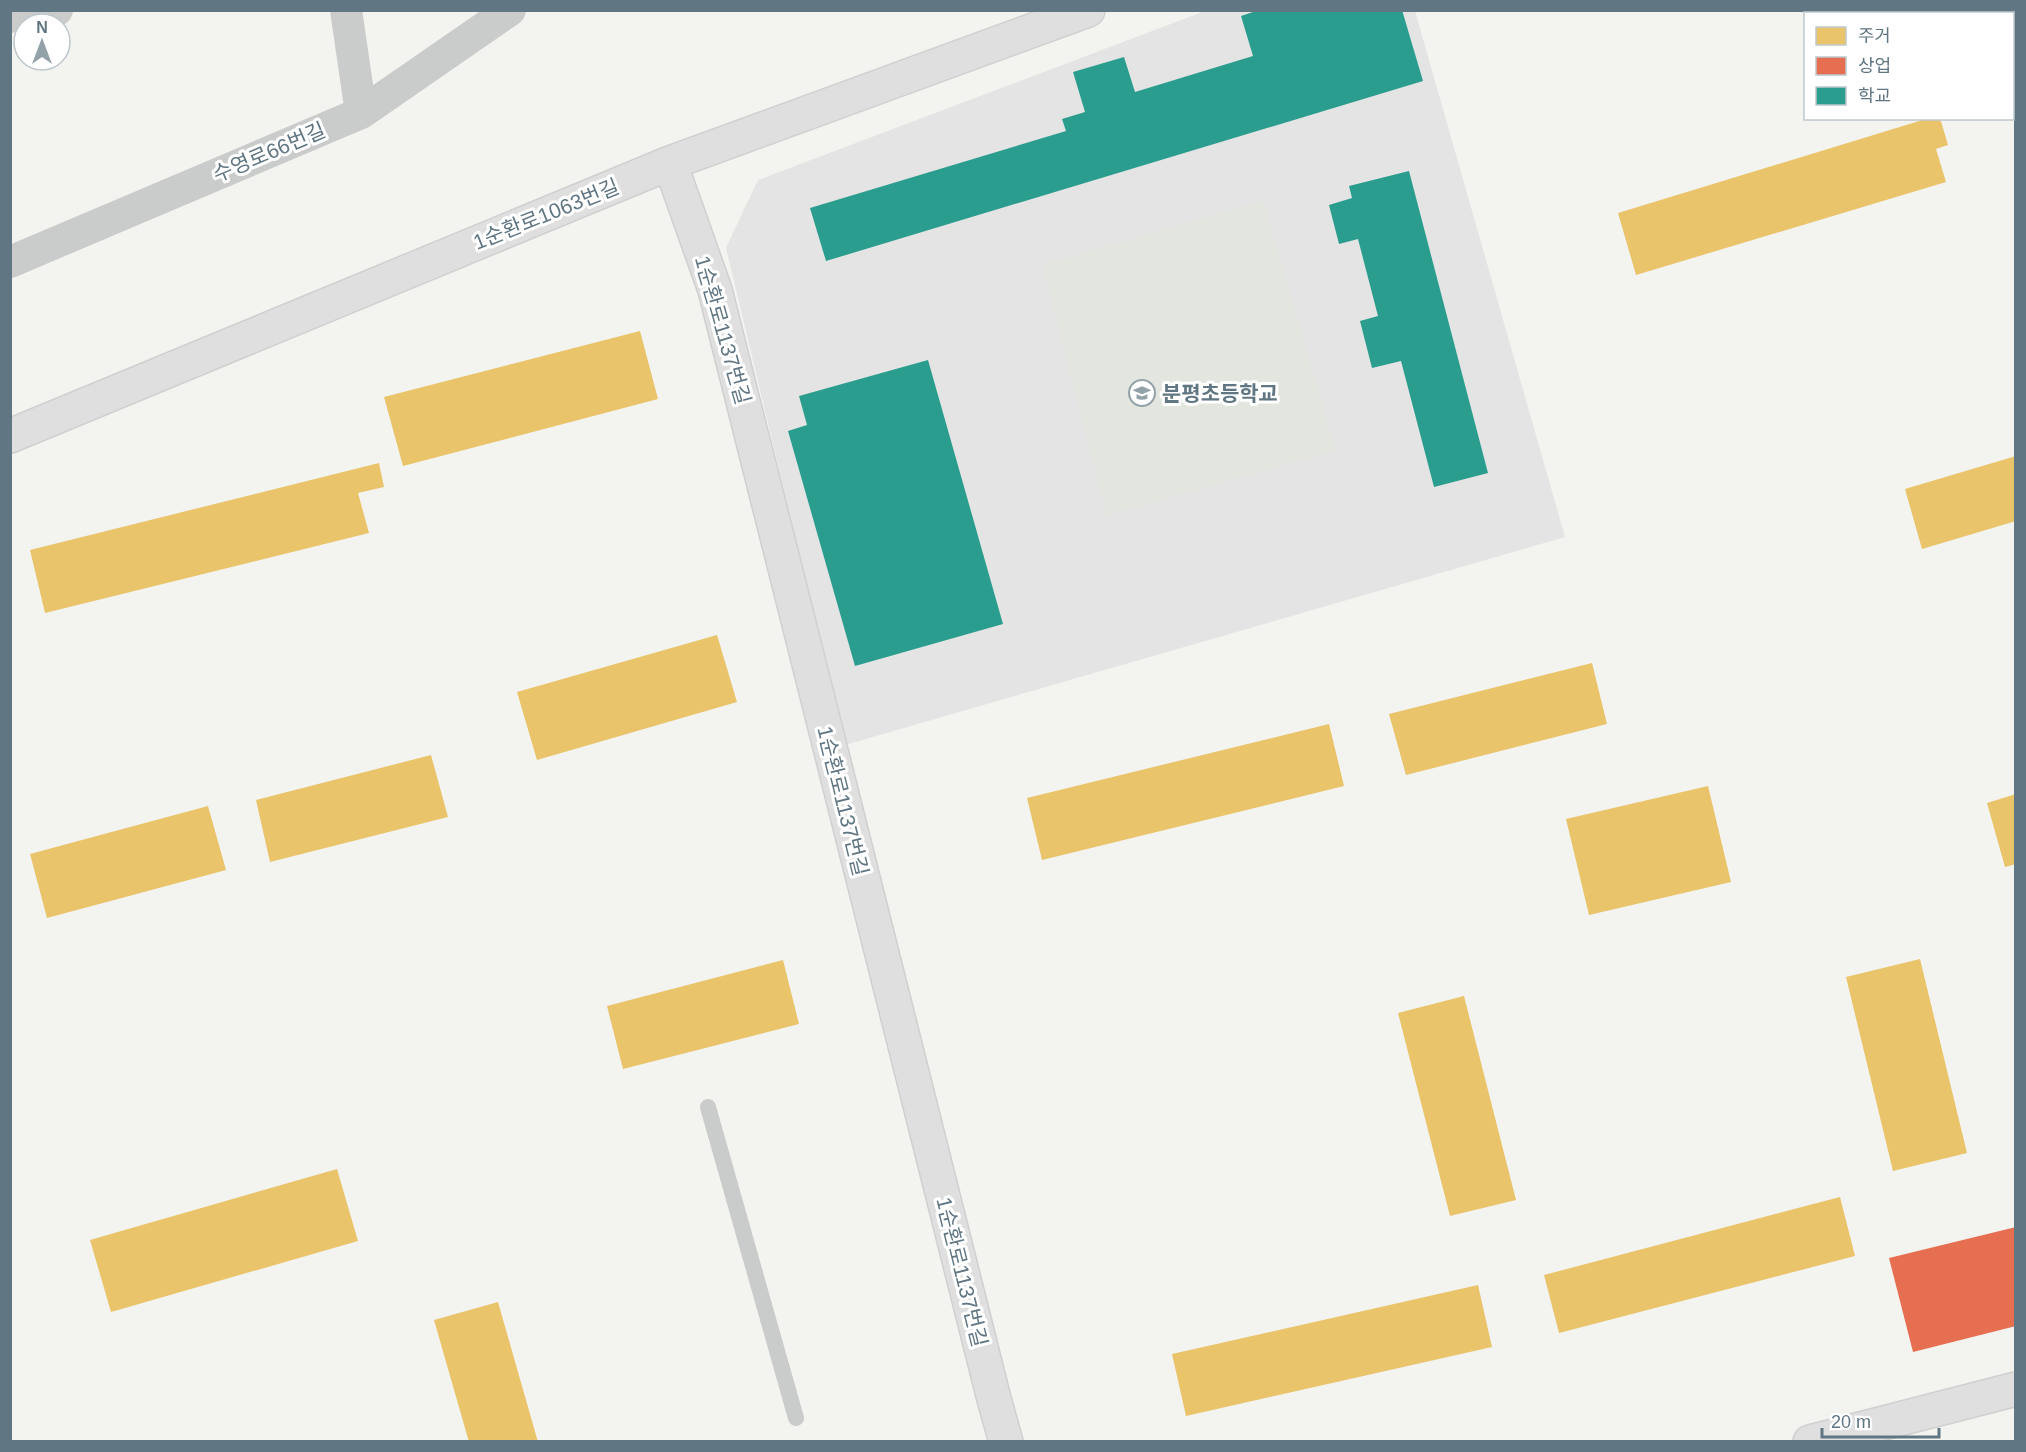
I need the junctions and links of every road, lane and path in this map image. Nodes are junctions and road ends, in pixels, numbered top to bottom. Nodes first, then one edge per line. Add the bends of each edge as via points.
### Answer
1 (57, 10) edge
2 (346, 10) edge
3 (510, 10) edge
4 (1088, 10) edge
5 (10, 17) edge
6 (361, 113) junction
7 (670, 163) junction
8 (10, 262) edge
9 (10, 436) edge
10 (708, 1107) dead end
11 (2016, 1389) edge
12 (796, 1418) dead end
13 (1006, 1442) edge
14 (1810, 1442) edge

1 - 5 street
2 - 6 street
3 - 6 street, 수영로66번길
4 - 7 street, 1순환로1063번길
6 - 8 street, 수영로66번길
7 - 9 street, 1순환로1063번길
7 - 13 street, 1순환로1137번길 via 715,290
10 - 12 lane
11 - 14 street

